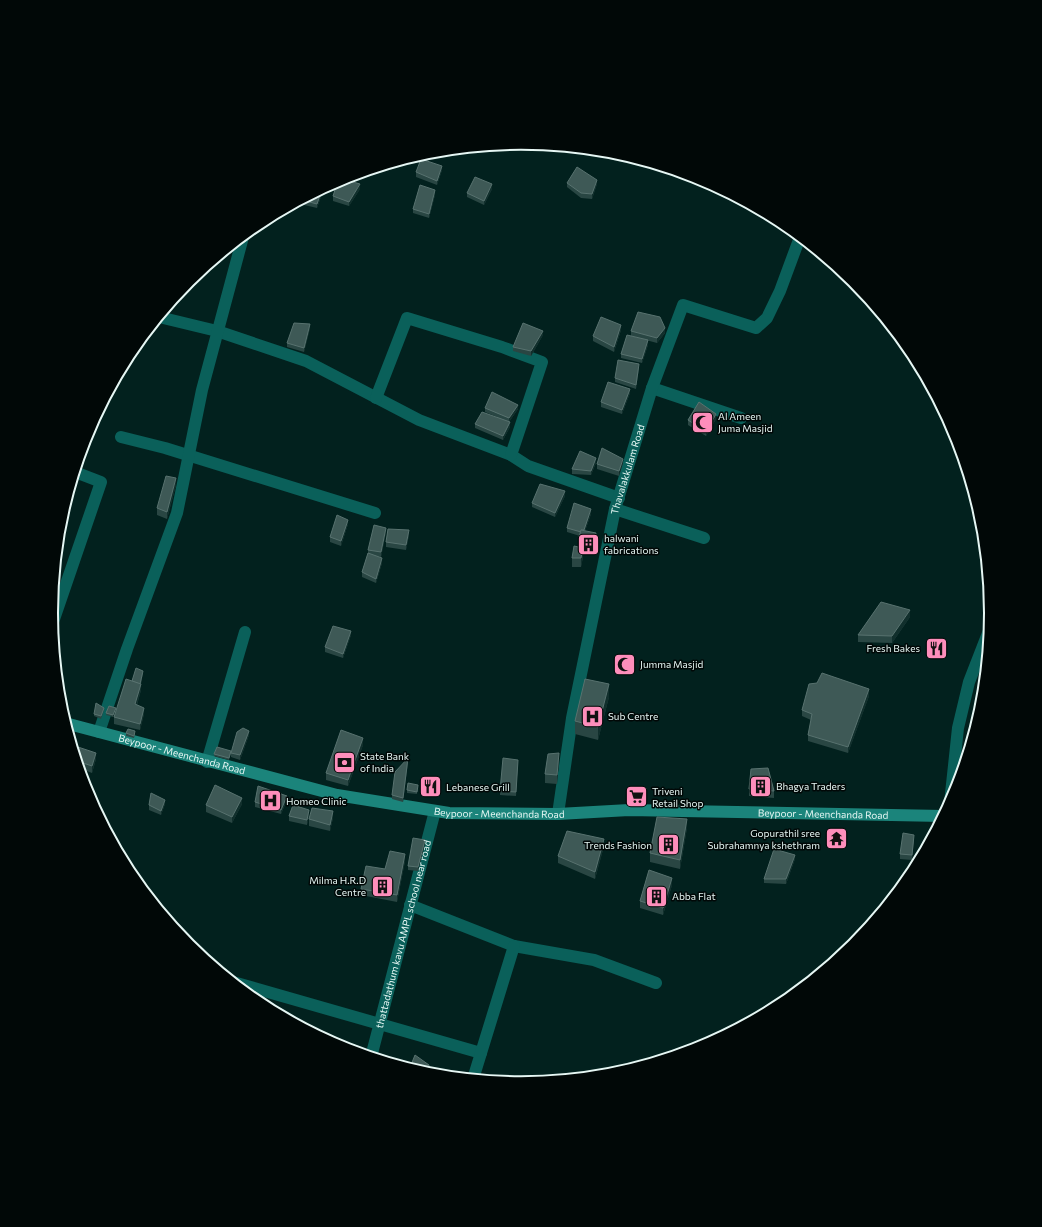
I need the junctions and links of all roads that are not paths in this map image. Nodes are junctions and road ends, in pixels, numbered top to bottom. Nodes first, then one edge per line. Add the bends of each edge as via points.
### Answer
1 (798, 243) edge
2 (241, 245) edge
3 (165, 318) edge
4 (217, 331) junction
5 (652, 388) junction
6 (376, 398) junction
7 (741, 418) dead end
8 (121, 437) dead end
9 (510, 455) junction
10 (189, 456) junction
11 (80, 474) edge
12 (617, 504) junction
13 (375, 513) dead end
14 (704, 538) dead end
15 (58, 607) edge
16 (245, 632) dead end
17 (983, 647) edge
18 (72, 725) edge
19 (99, 732) junction
20 (207, 762) junction
21 (952, 781) edge
22 (434, 811) junction
23 (558, 814) junction
24 (937, 816) edge
25 (410, 905) junction
26 (514, 946) junction
27 (656, 983) dead end
28 (246, 986) edge
29 (380, 1024) junction
30 (372, 1052) edge
31 (481, 1053) junction
32 (474, 1074) edge

1 - 5 street, Thavalakkulam Road via 767,318 756,328 683,305
2 - 4 street
3 - 4 street
4 - 6 street via 306,361
4 - 10 street
5 - 7 street
5 - 12 street, Thavalakkulam Road
6 - 9 street via 419,420
6 - 9 street via 407,318 542,362
8 - 10 street
9 - 12 street via 528,466
10 - 13 street
10 - 19 street via 177,513
11 - 15 street via 101,482
12 - 14 street
12 - 23 street, Thavalakkulam Road via 572,718
16 - 20 street
17 - 21 street via 969,682 958,728
18 - 19 main road, Beypoor - Meenchanda Road
19 - 20 main road, Beypoor - Meenchanda Road
20 - 22 main road, Beypoor - Meenchanda Road via 337,795
22 - 23 main road, Beypoor - Meenchanda Road via 449,814
22 - 25 street, thattadathum kavu AMPL school near road
23 - 24 main road, Beypoor - Meenchanda Road via 629,810
25 - 26 street
25 - 29 street, thattadathum kavu AMPL school near road
26 - 27 street via 594,960
26 - 31 street
28 - 29 street
29 - 30 street, thattadathum kavu AMPL school near road
29 - 31 street
31 - 32 street

